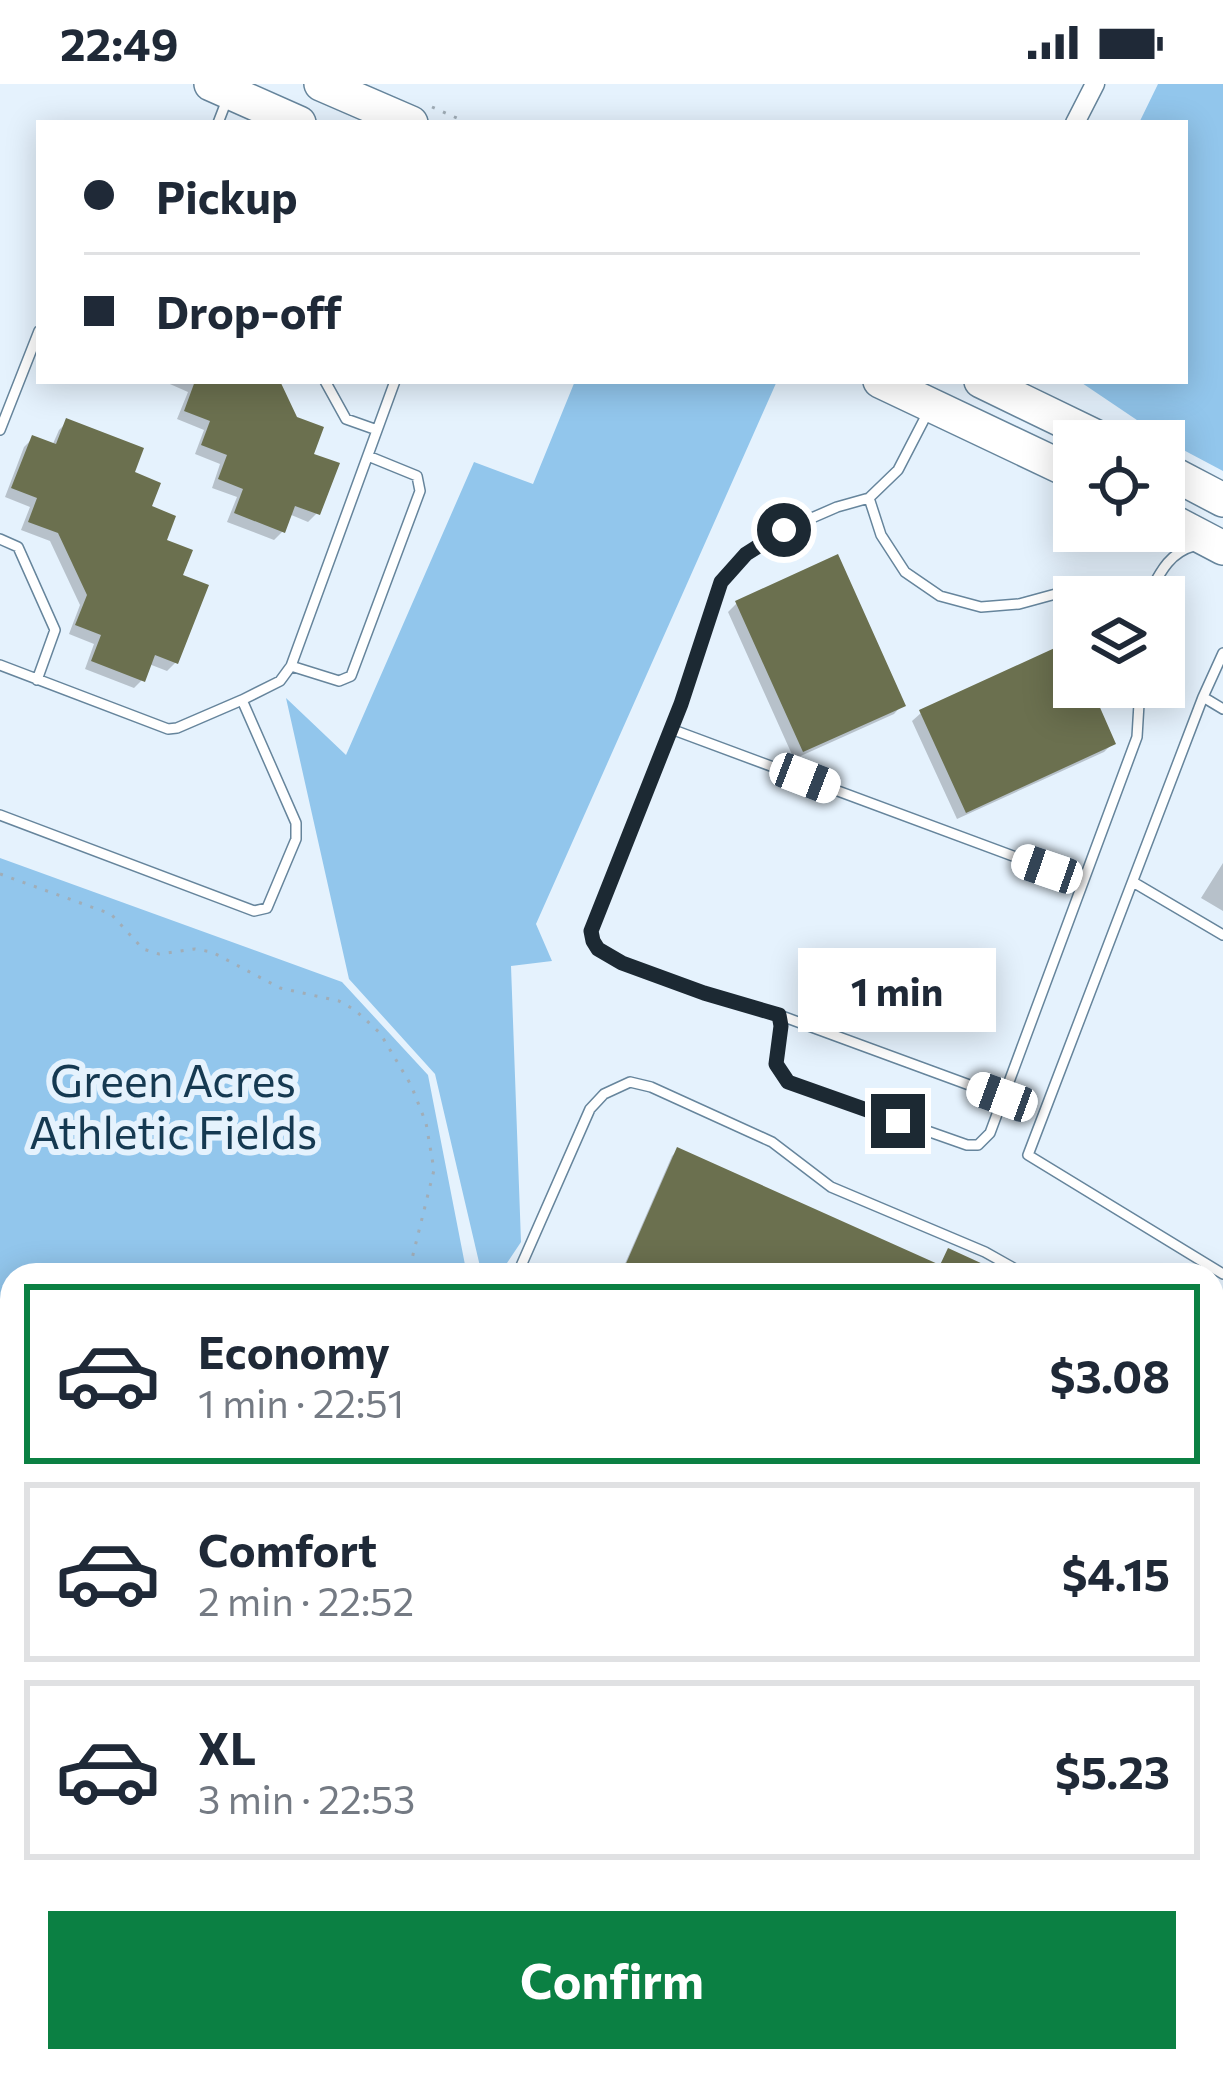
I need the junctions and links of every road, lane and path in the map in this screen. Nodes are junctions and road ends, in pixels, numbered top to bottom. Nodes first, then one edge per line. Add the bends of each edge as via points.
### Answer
1 (321, 84) edge
2 (1095, 84) edge
3 (220, 100) edge
4 (289, 120) edge
5 (404, 120) edge
6 (1077, 120) edge
7 (36, 339) edge
8 (0, 384) edge
9 (328, 384) edge
10 (394, 384) edge
11 (889, 384) edge
12 (987, 384) edge
13 (15, 389) junction
14 (935, 399) junction
15 (1062, 420) edge
16 (0, 430) edge
17 (377, 430) junction
18 (368, 456) junction
19 (1053, 462) edge
20 (1185, 480) edge
21 (869, 498) junction
22 (1223, 500) edge
23 (1185, 528) edge
24 (0, 539) edge
25 (1217, 544) edge
26 (1159, 576) edge
27 (1053, 595) edge
28 (1223, 653) edge
29 (0, 665) edge
30 (291, 666) junction
31 (37, 680) junction
32 (1203, 697) junction
33 (242, 700) junction
34 (1139, 708) edge
35 (1223, 709) edge
36 (671, 730) junction
37 (0, 815) edge
38 (0, 874) edge
39 (1083, 882) junction
40 (1133, 882) junction
41 (1223, 935) edge
42 (779, 1015) junction
43 (1002, 1097) junction
44 (411, 1263) edge
45 (522, 1263) edge
46 (1005, 1263) edge
47 (1205, 1263) edge

1 - 5 highway
2 - 6 street
3 - 4 highway
7 - 13 lane
8 - 13 lane
9 - 17 lane via 346,419
10 - 17 lane
11 - 14 highway
12 - 15 highway
13 - 16 lane
14 - 19 highway
14 - 21 lane via 898,470
17 - 18 lane
18 - 30 lane
18 - 30 lane via 417,476 420,491 351,676 339,681
20 - 22 highway
21 - 27 lane via 904,572 940,596 981,608
21 - 36 lane via 784,530 721,582
23 - 25 highway
24 - 31 lane via 17,547 56,630
25 - 26 lane via 1180,549
28 - 32 lane
29 - 31 lane
30 - 33 lane via 280,681
31 - 33 lane via 168,729
32 - 35 lane
32 - 40 lane
33 - 37 lane via 296,823 267,908 254,911
34 - 39 lane via 1137,737
36 - 39 lane
36 - 42 lane via 593,941 622,963
38 - 44 path via 111,914 143,949 212,952 280,988 339,1001 380,1033 426,1123 434,1170
39 - 43 lane
40 - 41 lane
40 - 47 lane via 1028,1155
42 - 43 lane
42 - 43 lane via 776,1064 788,1082 808,1090 967,1145 989,1133
45 - 46 lane via 590,1109 630,1082 772,1142 831,1187

